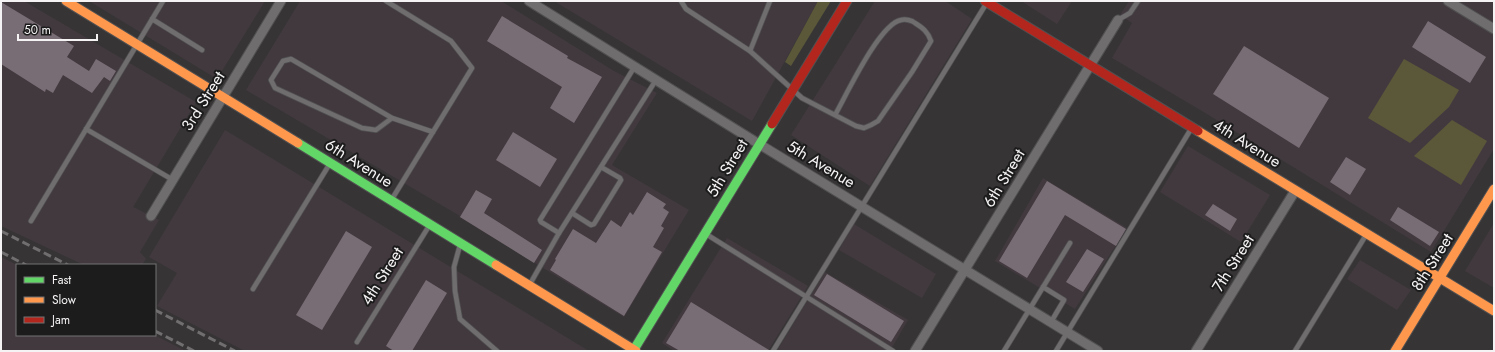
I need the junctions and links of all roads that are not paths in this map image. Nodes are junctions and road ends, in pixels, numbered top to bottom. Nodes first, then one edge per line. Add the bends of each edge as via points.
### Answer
1 (66, 1) edge
2 (163, 1) edge
3 (281, 1) edge
4 (386, 1) edge
5 (529, 1) edge
6 (681, 1) edge
7 (770, 1) edge
8 (847, 1) edge
9 (1138, 1) edge
10 (1448, 1) edge
11 (986, 2) edge
12 (152, 19) junction
13 (1118, 20) joint
14 (1494, 29) edge
15 (136, 44) junction
16 (202, 50) dead end
17 (750, 51) junction
18 (1090, 64) junction
19 (635, 66) junction
20 (656, 80) junction
21 (793, 89) junction
22 (223, 98) junction
23 (835, 115) junction
24 (392, 118) junction
25 (1192, 127) junction
26 (86, 128) junction
27 (433, 132) junction
28 (759, 144) junction
29 (330, 163) junction
30 (601, 167) junction
31 (173, 180) junction
32 (1494, 189) edge
33 (1295, 191) junction
34 (391, 201) junction
35 (861, 206) junction
36 (572, 214) junction
37 (150, 216) dead end
38 (31, 221) dead end
39 (430, 224) junction
40 (559, 233) junction
41 (705, 233) junction
42 (1367, 233) junction
43 (1070, 242) dead end
44 (460, 243) junction
45 (965, 269) junction
46 (1440, 277) junction
47 (530, 286) junction
48 (1043, 287) junction
49 (253, 289) dead end
50 (806, 297) junction
51 (1029, 309) junction
52 (1494, 311) edge
53 (1051, 322) junction
54 (1067, 332) junction
55 (357, 342) dead end
56 (497, 351) edge
57 (634, 351) edge
58 (773, 351) edge
59 (893, 351) edge
60 (915, 351) edge
61 (1004, 351) edge
62 (1056, 351) edge
63 (1098, 351) edge
64 (1196, 351) edge
65 (1295, 351) edge
66 (1395, 351) edge

1 - 15 street, 6th Avenue
2 - 12 lane
3 - 22 street, 3rd Street
4 - 27 lane via 451,41 472,68
5 - 19 street, 5th Avenue
6 - 17 lane via 686,9
7 - 17 lane
8 - 21 street, 5th Street
9 - 13 lane via 1130,13
10 - 14 street
11 - 18 street, 4th Avenue
11 - 35 lane
12 - 15 lane
12 - 16 lane
13 - 18 street, 6th Street
15 - 22 street, 6th Avenue
15 - 26 lane
17 - 21 lane
18 - 25 street, 4th Avenue
18 - 45 street, 6th Street
19 - 20 street, 5th Avenue
19 - 40 lane via 540,220
20 - 28 street, 5th Avenue
20 - 30 lane
21 - 23 lane via 802,98
21 - 28 street, 5th Street
22 - 29 street, 6th Avenue
22 - 31 street, 3rd Street
23 - 23 lane via 864,128 878,121 930,41 924,28 912,20 900,20 891,26 876,41
24 - 24 lane via 376,130 362,128 275,88 271,80 283,61 291,59
24 - 27 lane
25 - 33 street, 4th Avenue
25 - 54 lane
26 - 31 lane
26 - 38 lane
27 - 34 lane
28 - 35 street, 5th Avenue
28 - 41 street, 5th Street
29 - 34 street, 6th Avenue
29 - 49 lane
30 - 36 lane
30 - 36 lane via 621,180 594,224 591,225
31 - 37 street, 3rd Street
32 - 46 street, 8th Street
33 - 42 street, 4th Avenue
33 - 64 street, 7th Street
34 - 39 street, 6th Avenue
35 - 45 street, 5th Avenue
35 - 50 lane
36 - 40 lane
39 - 44 street, 6th Avenue
39 - 55 lane, 4th Street
40 - 47 lane
41 - 50 lane
41 - 57 street, 5th Street
42 - 46 street, 4th Avenue
42 - 65 lane
43 - 48 lane
44 - 47 street, 6th Avenue
44 - 56 lane via 454,267 460,319
45 - 51 street, 5th Avenue
45 - 60 street, 6th Street
46 - 52 street, 4th Avenue
46 - 66 street, 8th Street
47 - 57 street, 6th Avenue
48 - 51 lane
48 - 53 lane via 1064,300
50 - 58 lane
50 - 59 lane
51 - 53 street, 5th Avenue
51 - 61 lane
53 - 54 street, 5th Avenue
54 - 62 lane
54 - 63 street, 5th Avenue

